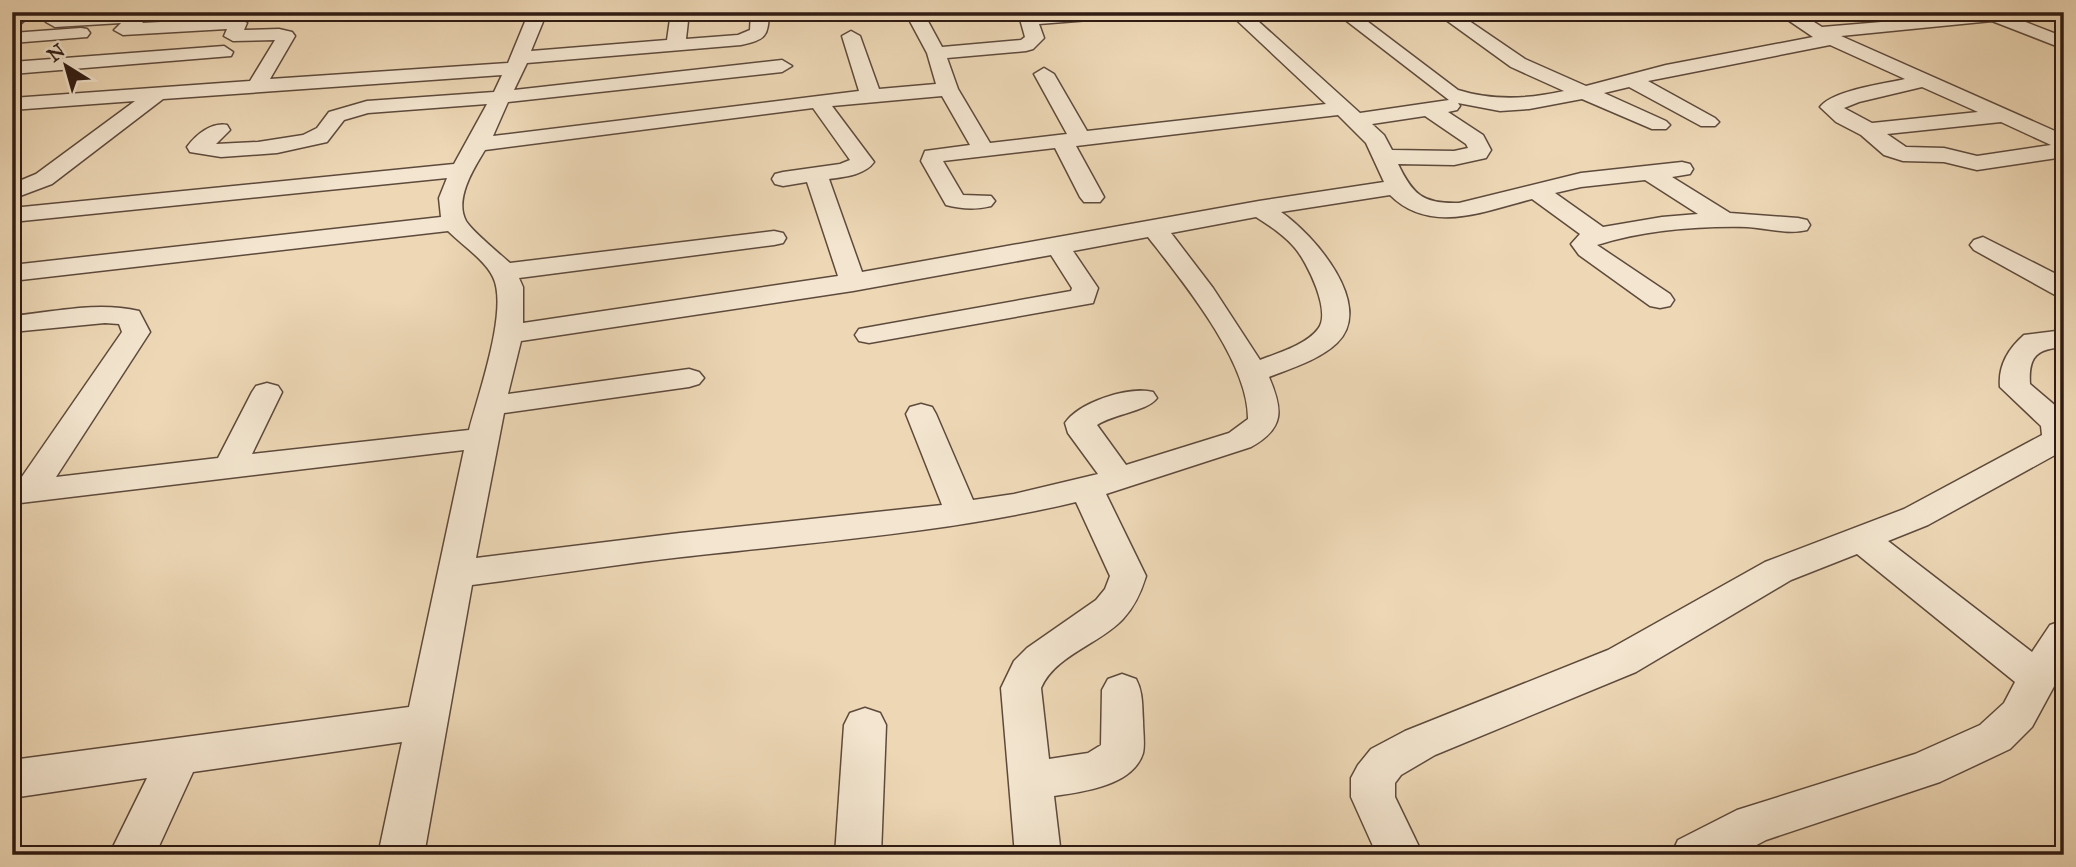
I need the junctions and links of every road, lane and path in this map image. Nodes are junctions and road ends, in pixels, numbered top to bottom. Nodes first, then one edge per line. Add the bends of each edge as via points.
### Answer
1 (25, 12) edge
2 (538, 12) edge
3 (680, 12) edge
4 (760, 12) edge
5 (914, 12) edge
6 (1127, 12) edge
7 (1237, 12) edge
8 (1344, 12) edge
9 (1444, 12) edge
10 (1785, 12) edge
11 (143, 14) edge
12 (1989, 14) edge
13 (1026, 16) edge
14 (12, 22) edge
15 (55, 22) dead end
16 (123, 30) junction
17 (235, 31) edge
18 (850, 36) dead end
19 (1825, 36) junction
20 (2064, 44) edge
21 (676, 45) junction
22 (936, 53) junction
23 (14, 54) edge
24 (85, 62) junction
25 (517, 63) junction
26 (782, 66) dead end
27 (1044, 74) dead end
28 (1631, 80) junction
29 (1922, 81) junction
30 (257, 85) junction
31 (204, 89) junction
32 (948, 89) junction
33 (1581, 92) junction
34 (158, 93) junction
35 (871, 96) junction
36 (502, 97) junction
37 (818, 101) junction
38 (1471, 101) junction
39 (12, 104) edge
40 (1430, 110) junction
41 (1349, 114) junction
42 (2003, 116) junction
43 (1709, 122) dead end
44 (1659, 125) dead end
45 (219, 130) dead end
46 (1869, 130) junction
47 (1071, 139) junction
48 (478, 144) junction
49 (2064, 144) edge
50 (983, 149) junction
51 (2064, 150) edge
52 (1386, 157) junction
53 (1454, 158) junction
54 (1682, 169) dead end
55 (461, 170) junction
56 (1648, 172) junction
57 (816, 174) junction
58 (783, 178) dead end
59 (1396, 187) junction
60 (1534, 190) junction
61 (12, 192) edge
62 (1628, 195) dead end
63 (1092, 197) dead end
64 (1500, 198) junction
65 (983, 201) dead end
66 (1556, 206) junction
67 (1259, 208) junction
68 (12, 215) edge
69 (1725, 220) junction
70 (454, 223) junction
71 (1798, 225) dead end
72 (1155, 229) junction
73 (1601, 236) junction
74 (774, 238) dead end
75 (1983, 245) dead end
76 (1058, 247) junction
77 (504, 272) junction
78 (12, 273) edge
79 (853, 283) junction
80 (2062, 286) edge
81 (1660, 300) dead end
82 (12, 324) edge
83 (509, 334) junction
84 (869, 335) dead end
85 (2064, 338) edge
86 (1252, 374) junction
87 (689, 378) dead end
88 (267, 392) dead end
89 (1142, 398) dead end
90 (490, 406) junction
91 (921, 414) dead end
92 (481, 438) junction
93 (230, 467) junction
94 (1103, 484) junction
95 (21, 491) edge
96 (962, 513) junction
97 (1860, 538) junction
98 (456, 574) junction
99 (2064, 635) edge
100 (2037, 677) junction
101 (1122, 690) dead end
102 (428, 721) junction
103 (865, 725) dead end
104 (179, 757) junction
105 (12, 779) edge
106 (1031, 780) junction
107 (132, 855) edge
108 (401, 855) edge
109 (858, 855) edge
110 (1038, 855) edge
111 (1400, 855) edge
112 (1693, 855) edge

1 - 14 street
2 - 25 street
3 - 21 street
4 - 21 street via 759,33 754,37
5 - 22 street
6 - 13 street
7 - 41 street
8 - 38 street via 1451,94
9 - 33 street via 1518,63
10 - 19 street
11 - 15 street
11 - 16 street
12 - 19 street
12 - 20 street
13 - 22 street via 1035,38 1026,45
16 - 17 street
16 - 23 street
16 - 24 street
17 - 24 street
17 - 30 street via 286,36
17 - 31 street
18 - 35 street
19 - 28 street
19 - 29 street
21 - 25 street
22 - 32 street
23 - 24 street
25 - 30 street
25 - 36 street
26 - 36 street
27 - 47 street
28 - 33 street
28 - 43 street
29 - 42 street
29 - 46 street via 1852,97 1830,107
30 - 31 street
31 - 34 street
32 - 35 street
32 - 50 street
33 - 38 street via 1541,101
33 - 44 street
34 - 39 street
34 - 61 street via 44,179
35 - 37 street
36 - 45 street via 354,109 336,116 325,133 310,141 222,150 198,147
36 - 48 street
37 - 48 street
37 - 57 street via 863,162
38 - 40 street
40 - 41 street
40 - 53 street via 1479,146 1478,153
41 - 47 street
41 - 52 street via 1376,140
42 - 46 street
42 - 49 street
46 - 51 street via 1903,154 1944,155 1977,163
47 - 50 street
47 - 63 street
48 - 55 street
50 - 65 street via 933,156 932,161 954,200
52 - 53 street
52 - 59 street
53 - 64 street
54 - 56 street
55 - 68 street
55 - 70 street via 452,198
56 - 60 street
56 - 69 street
57 - 58 street
57 - 79 street
59 - 64 street via 1406,198 1438,211
59 - 67 street
60 - 64 street
60 - 66 street
62 - 66 street
66 - 73 street
67 - 72 street
67 - 86 street via 1304,243 1319,265 1337,316 1333,330 1318,344
69 - 71 street via 1770,219
69 - 73 street
70 - 77 street
70 - 78 street
72 - 76 street
72 - 86 street via 1195,281
73 - 81 street via 1586,240 1588,250
74 - 77 street
75 - 80 street
76 - 79 street
76 - 84 street via 1085,288 1083,297
77 - 83 street via 510,287
79 - 83 street
82 - 95 street via 105,315 129,317 136,332
83 - 90 street
85 - 97 street via 2034,341 2020,356 2013,375 2015,387 2056,423 2059,433 2054,442 1916,517
86 - 94 street via 1264,397 1264,419 1254,432
87 - 90 street
88 - 93 street
89 - 94 street via 1096,412 1081,423
90 - 92 street
91 - 96 street
92 - 93 street
92 - 98 street
93 - 95 street
94 - 96 street
94 - 106 street via 1127,587 1094,623 1023,678
96 - 98 street
97 - 100 street
97 - 111 street via 1778,570 1622,661 1420,743 1386,762 1373,778 1373,797
98 - 102 street
99 - 100 street
100 - 112 street via 2018,715 1995,737 1925,769 1753,824
101 - 106 street via 1122,752 1113,762 1098,770
102 - 104 street
102 - 108 street
103 - 109 street
104 - 105 street
104 - 107 street
106 - 110 street

